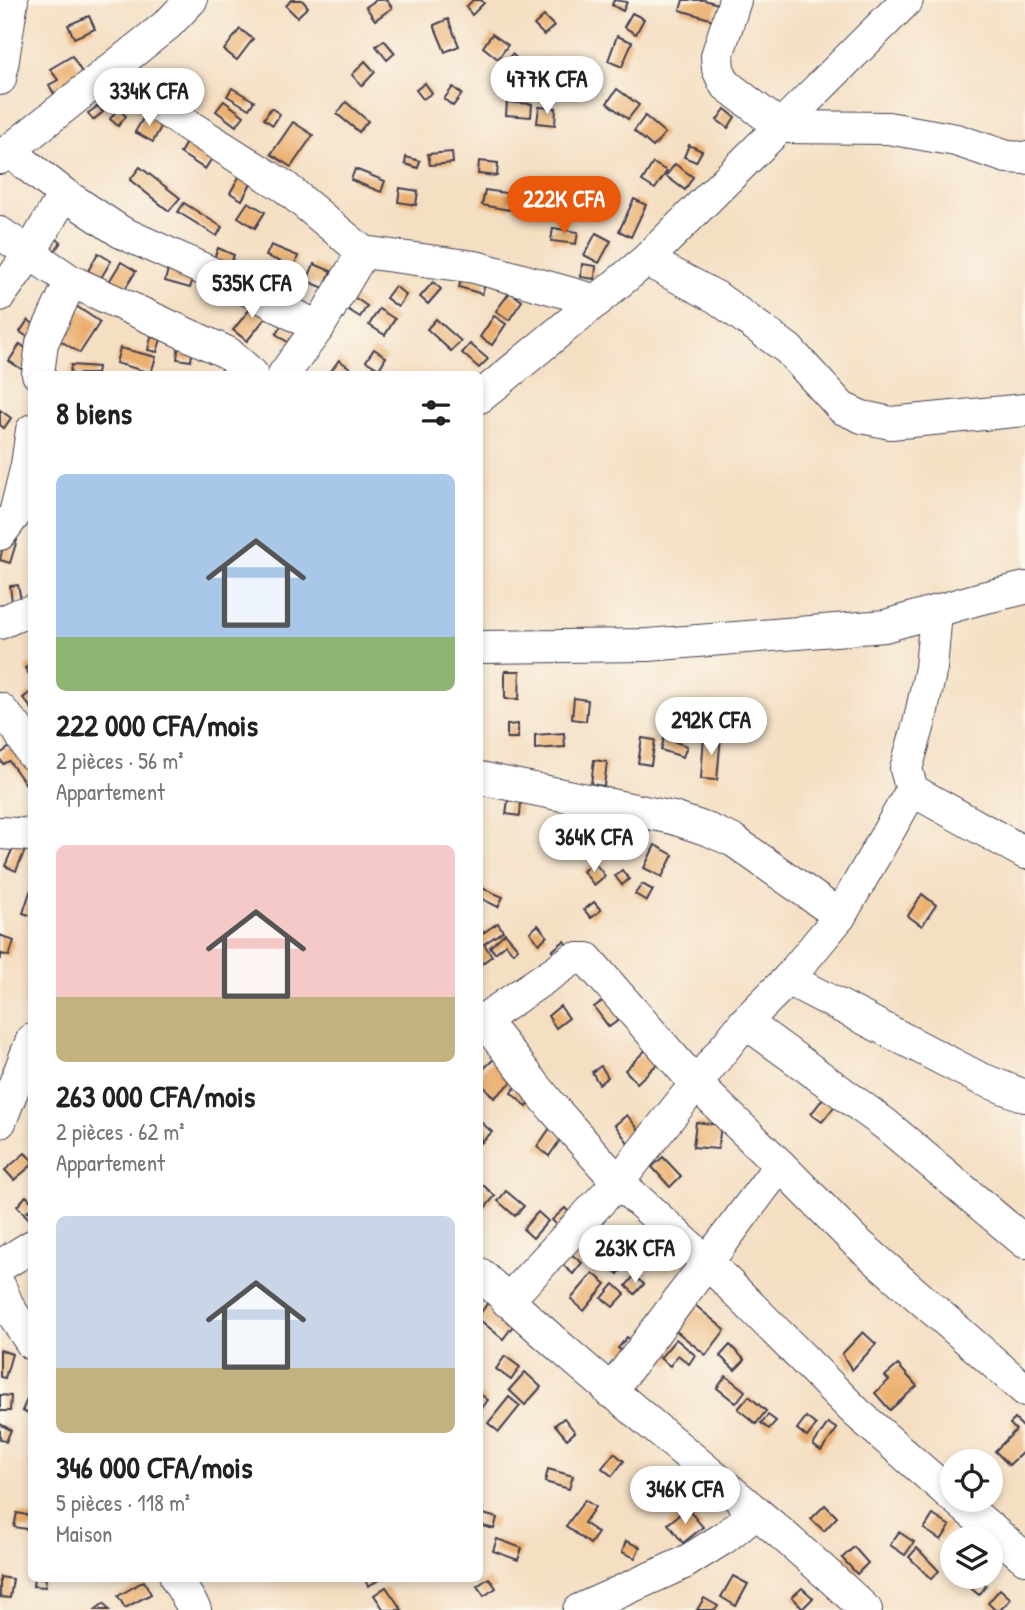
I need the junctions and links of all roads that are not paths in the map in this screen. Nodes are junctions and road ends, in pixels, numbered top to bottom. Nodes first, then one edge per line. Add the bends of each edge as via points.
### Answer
1 (12, 0) edge
2 (191, 0) edge
3 (735, 0) edge
4 (907, 0) edge
5 (106, 73) junction
6 (0, 79) edge
7 (781, 127) junction
8 (5, 154) edge
9 (1025, 158) edge
10 (64, 194) junction
11 (0, 233) edge
12 (363, 252) junction
13 (30, 253) junction
14 (646, 260) junction
15 (71, 281) junction
16 (0, 295) edge
17 (597, 301) junction
18 (318, 328) junction
19 (38, 371) edge
20 (249, 371) edge
21 (286, 371) edge
22 (483, 395) edge
23 (1025, 410) edge
24 (28, 458) edge
25 (16, 521) edge
26 (1025, 588) edge
27 (28, 612) edge
28 (936, 612) junction
29 (0, 623) edge
30 (483, 647) edge
31 (0, 709) edge
32 (28, 747) edge
33 (483, 779) edge
34 (912, 790) junction
35 (0, 833) edge
36 (28, 835) edge
37 (1025, 853) edge
38 (840, 916) junction
39 (788, 979) junction
40 (483, 1018) edge
41 (483, 1020) edge
42 (745, 1022) junction
43 (28, 1051) edge
44 (697, 1085) junction
45 (1025, 1096) edge
46 (0, 1122) edge
47 (780, 1165) junction
48 (618, 1182) junction
49 (1025, 1242) edge
50 (28, 1248) edge
51 (708, 1263) junction
52 (0, 1266) edge
53 (483, 1277) edge
54 (508, 1301) junction
55 (3, 1305) edge
56 (28, 1339) edge
57 (1025, 1390) edge
58 (610, 1392) junction
59 (940, 1486) edge
60 (971, 1512) edge
61 (755, 1513) junction
62 (1025, 1558) edge
63 (178, 1582) edge
64 (195, 1610) edge
65 (579, 1610) edge
66 (866, 1610) edge

1 - 6 street
2 - 5 street
3 - 7 street via 716,56 718,69 725,84
4 - 7 street
5 - 8 street
5 - 12 street via 285,187
7 - 9 street via 888,128
7 - 14 street
8 - 10 street
10 - 13 street
10 - 18 street via 121,232 249,290
11 - 13 street
12 - 17 street via 475,267
12 - 18 street
13 - 15 street
13 - 16 street
14 - 17 street
14 - 23 street via 716,297 788,349 842,408 862,417 891,423
15 - 19 street via 42,343
15 - 20 street via 201,339
17 - 22 street
18 - 21 street
24 - 25 street
26 - 28 street
27 - 29 street
28 - 30 street via 885,626 733,640
28 - 34 street via 931,668 906,769
31 - 32 street
33 - 38 street via 673,818 709,830 734,841
34 - 37 street
34 - 38 street
35 - 36 street
38 - 39 street
39 - 42 street
39 - 45 street via 979,1078
40 - 44 street via 573,959 587,960
41 - 48 street
42 - 44 street
42 - 49 street via 885,1124
43 - 46 street
44 - 47 street
44 - 48 street
47 - 51 street
47 - 57 street via 853,1238
48 - 51 street
48 - 54 street
50 - 52 street
51 - 58 street
51 - 59 street via 856,1412
53 - 54 street
54 - 58 street
55 - 56 street
58 - 61 street
60 - 62 street
61 - 65 street via 684,1563
61 - 66 street
63 - 64 street

